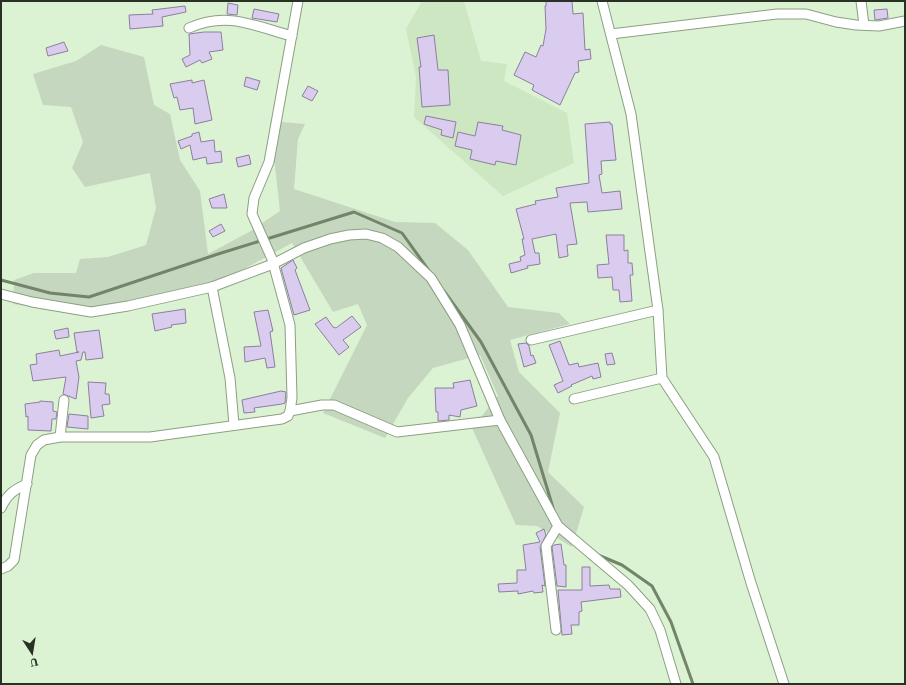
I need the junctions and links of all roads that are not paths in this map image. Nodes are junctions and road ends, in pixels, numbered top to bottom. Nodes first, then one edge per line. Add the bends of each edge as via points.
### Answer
1 (298, 1) edge
2 (602, 1) edge
3 (861, 1) edge
4 (905, 21) edge
5 (864, 25) junction
6 (190, 28) dead end
7 (611, 34) junction
8 (292, 36) junction
9 (273, 262) junction
10 (212, 287) junction
11 (1, 294) edge
12 (658, 310) junction
13 (531, 340) dead end
14 (662, 378) junction
15 (574, 399) dead end
16 (64, 400) dead end
17 (290, 411) junction
18 (500, 420) junction
19 (234, 426) junction
20 (60, 437) junction
21 (27, 484) junction
22 (1, 508) edge
23 (558, 526) junction
24 (1, 569) edge
25 (556, 630) dead end
26 (676, 684) edge
27 (784, 684) edge

1 - 8 street
2 - 7 street
3 - 5 street
4 - 5 street via 879,26
5 - 7 street via 836,22 806,14 777,14
6 - 8 street via 205,21 232,20
7 - 12 street via 631,114
8 - 9 street via 269,162 254,198 252,214
9 - 10 street
9 - 17 street via 290,324 293,382
9 - 18 street via 330,238 349,235 366,234 382,238 398,247 431,278 460,325
10 - 11 street via 91,312
10 - 19 street via 230,378
12 - 13 street
12 - 14 street
14 - 15 street
14 - 27 street via 714,457
16 - 20 street
17 - 18 street via 334,405 397,432
17 - 19 street via 288,416 282,419
18 - 23 street
19 - 20 street via 150,437
20 - 21 street via 44,440 34,449
21 - 22 street via 12,491
21 - 24 street via 14,560
23 - 25 street via 546,546
23 - 26 street via 628,585 650,609 660,630

